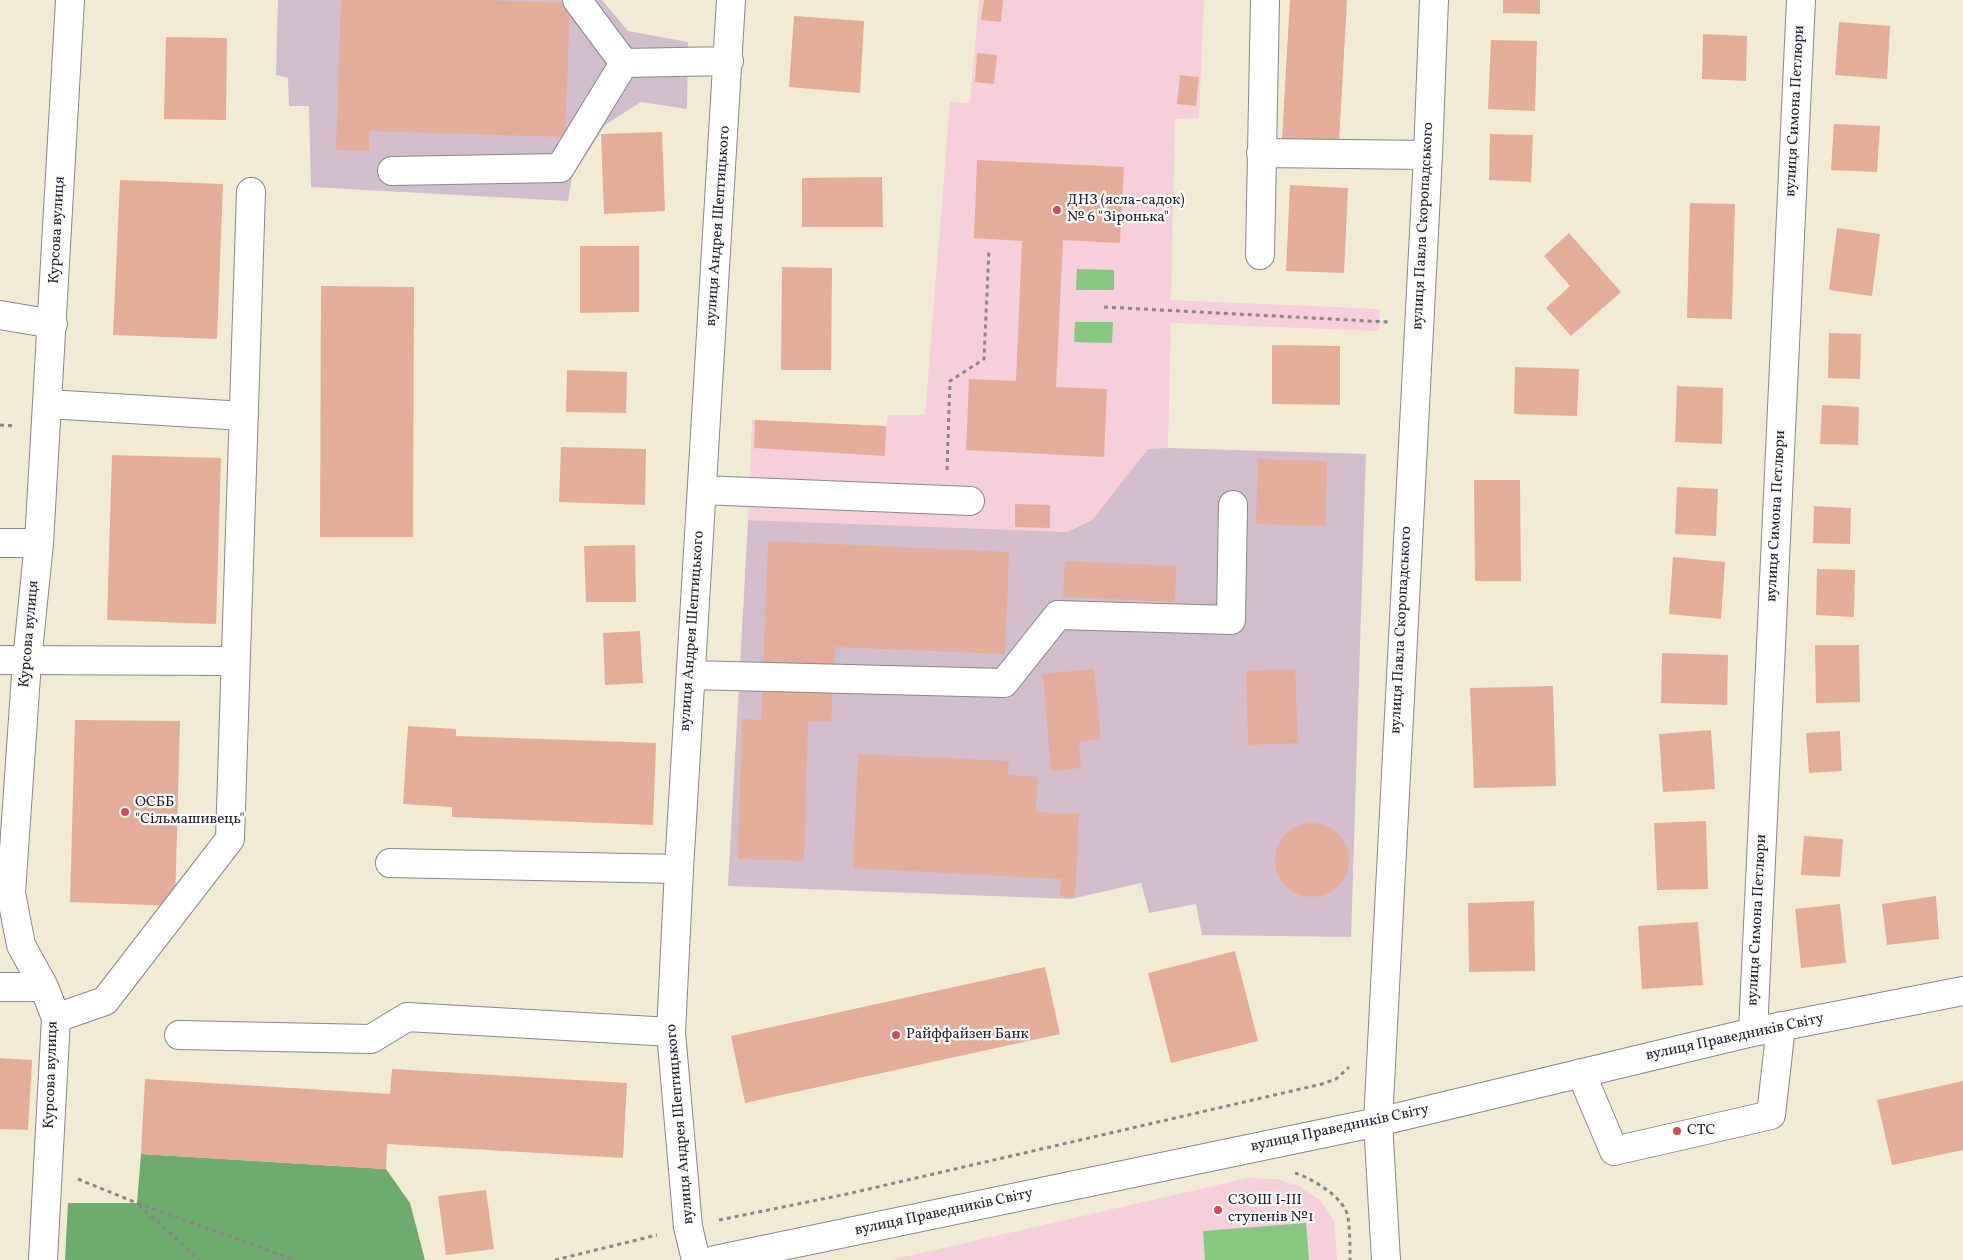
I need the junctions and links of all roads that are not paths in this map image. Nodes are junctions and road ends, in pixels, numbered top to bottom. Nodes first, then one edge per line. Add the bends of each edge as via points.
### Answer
1 (70, 0) edge
2 (577, 0) edge
3 (732, 0) edge
4 (1265, 0) edge
5 (1434, 0) edge
6 (1801, 0) edge
7 (729, 61) junction
8 (624, 63) junction
9 (1261, 153) junction
10 (1428, 155) junction
11 (392, 171) dead end
12 (252, 192) dead end
13 (1260, 255) dead end
14 (0, 315) edge
15 (53, 324) junction
16 (48, 404) junction
17 (244, 416) junction
18 (702, 490) junction
19 (958, 501) road end
20 (1233, 505) dead end
21 (0, 543) edge
22 (39, 543) junction
23 (0, 660) edge
24 (235, 661) junction
25 (27, 662) junction
26 (691, 675) junction
27 (390, 863) dead end
28 (679, 869) junction
29 (0, 987) edge
30 (44, 987) junction
31 (1963, 991) edge
32 (56, 1018) junction
33 (1781, 1026) junction
34 (671, 1032) junction
35 (1753, 1032) junction
36 (179, 1035) dead end
37 (1581, 1073) junction
38 (1378, 1122) junction
39 (43, 1260) edge
40 (696, 1260) edge
41 (715, 1260) edge
42 (1386, 1260) edge

1 - 15 street, Курсова вулиця
2 - 8 street
3 - 7 street, вулиця Андрея Шептицького
4 - 9 street
5 - 10 street, вулиця Павла Скоропадського
6 - 35 street, вулиця Симона Петлюри
7 - 8 street
7 - 18 street, вулиця Андрея Шептицького
8 - 11 street via 560,168
9 - 10 street
9 - 13 street
10 - 38 street, вулиця Павла Скоропадського
12 - 17 street
14 - 15 street
15 - 16 street, Курсова вулиця
16 - 17 street
16 - 22 street, Курсова вулиця
17 - 24 street
18 - 19 street
18 - 26 street, вулиця Андрея Шептицького
20 - 26 street via 1231,620 1058,615 1004,683
21 - 22 street
22 - 25 street, Курсова вулиця
23 - 25 street
24 - 25 street
24 - 32 street via 230,839 105,1001
25 - 30 street, Курсова вулиця via 11,894 21,945
26 - 28 street, вулиця Андрея Шептицького
27 - 28 street
28 - 34 street, вулиця Андрея Шептицького
29 - 30 street
30 - 32 street, Курсова вулиця
31 - 33 street, вулиця Праведників Світу
32 - 39 street, Курсова вулиця
33 - 35 street, вулиця Праведників Світу
33 - 37 street via 1771,1115 1614,1151
34 - 36 street via 406,1017 371,1039
34 - 40 street, вулиця Андрея Шептицького via 688,1227
35 - 37 street, вулиця Праведників Світу
37 - 38 street, вулиця Праведників Світу
38 - 41 street, вулиця Праведників Світу
38 - 42 street, вулиця Павла Скоропадського

